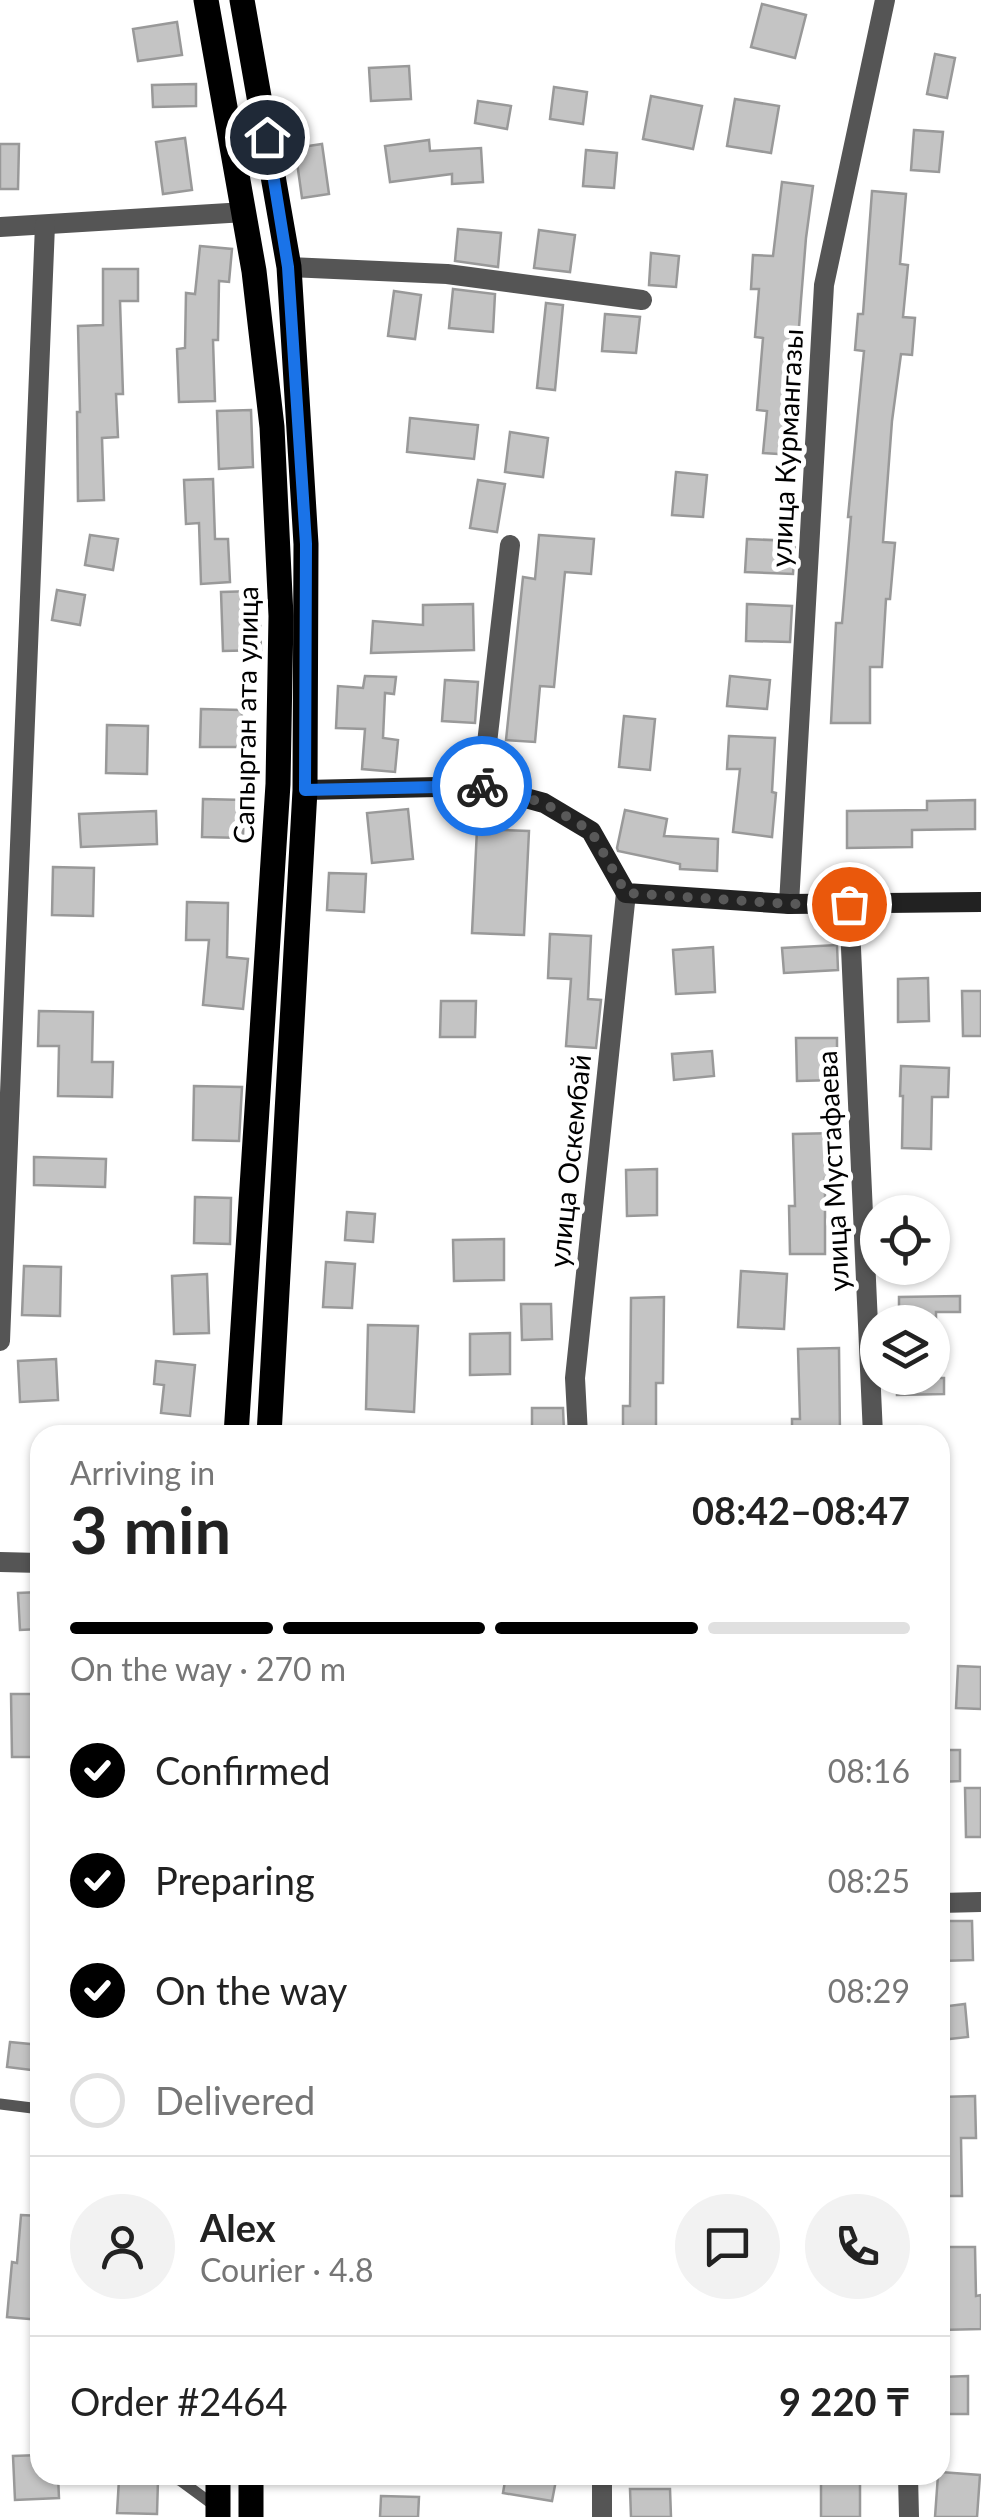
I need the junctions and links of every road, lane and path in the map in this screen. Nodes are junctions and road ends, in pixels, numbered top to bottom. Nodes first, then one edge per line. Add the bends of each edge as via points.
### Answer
1 (206, 0) edge
2 (242, 0) edge
3 (885, 0) edge
4 (245, 212) junction
5 (44, 225) junction
6 (0, 227) edge
7 (288, 267) junction
8 (642, 300) dead end
9 (510, 545) dead end
10 (482, 786) junction
11 (305, 790) junction
12 (626, 893) junction
13 (981, 902) edge
14 (790, 904) junction
15 (849, 904) junction
16 (0, 1340) edge
17 (237, 1425) edge
18 (270, 1425) edge
19 (577, 1425) edge
20 (872, 1425) edge
21 (0, 1562) edge
22 (30, 1563) edge
23 (981, 1902) edge
24 (950, 1904) edge
25 (0, 2104) edge
26 (30, 2108) edge
27 (186, 2485) edge
28 (218, 2485) edge
29 (251, 2485) edge
30 (602, 2485) edge
31 (908, 2485) edge
32 (218, 2513) edge
33 (252, 2517) edge
34 (602, 2517) edge
35 (909, 2517) edge

1 - 4 main road, Сапырган ата улица
2 - 7 main road, Сапырган ата улица
3 - 14 street, улица Курмангазы via 824,286
4 - 5 street
4 - 17 main road, Сапырган ата улица via 272,427 281,616 278,784
5 - 6 street
5 - 16 street
7 - 8 street via 447,274
7 - 11 main road, Сапырган ата улица via 306,544
9 - 10 street
10 - 11 street
10 - 12 street via 544,803 591,831
11 - 18 main road, Сапырган ата улица
12 - 14 street
12 - 19 street, улица Оскембай via 575,1378
13 - 15 street
14 - 15 street
15 - 20 street, улица Мустафаева
21 - 22 street
23 - 24 street
25 - 26 lane
27 - 32 lane
28 - 32 main road
29 - 33 main road
30 - 34 street
31 - 35 street

